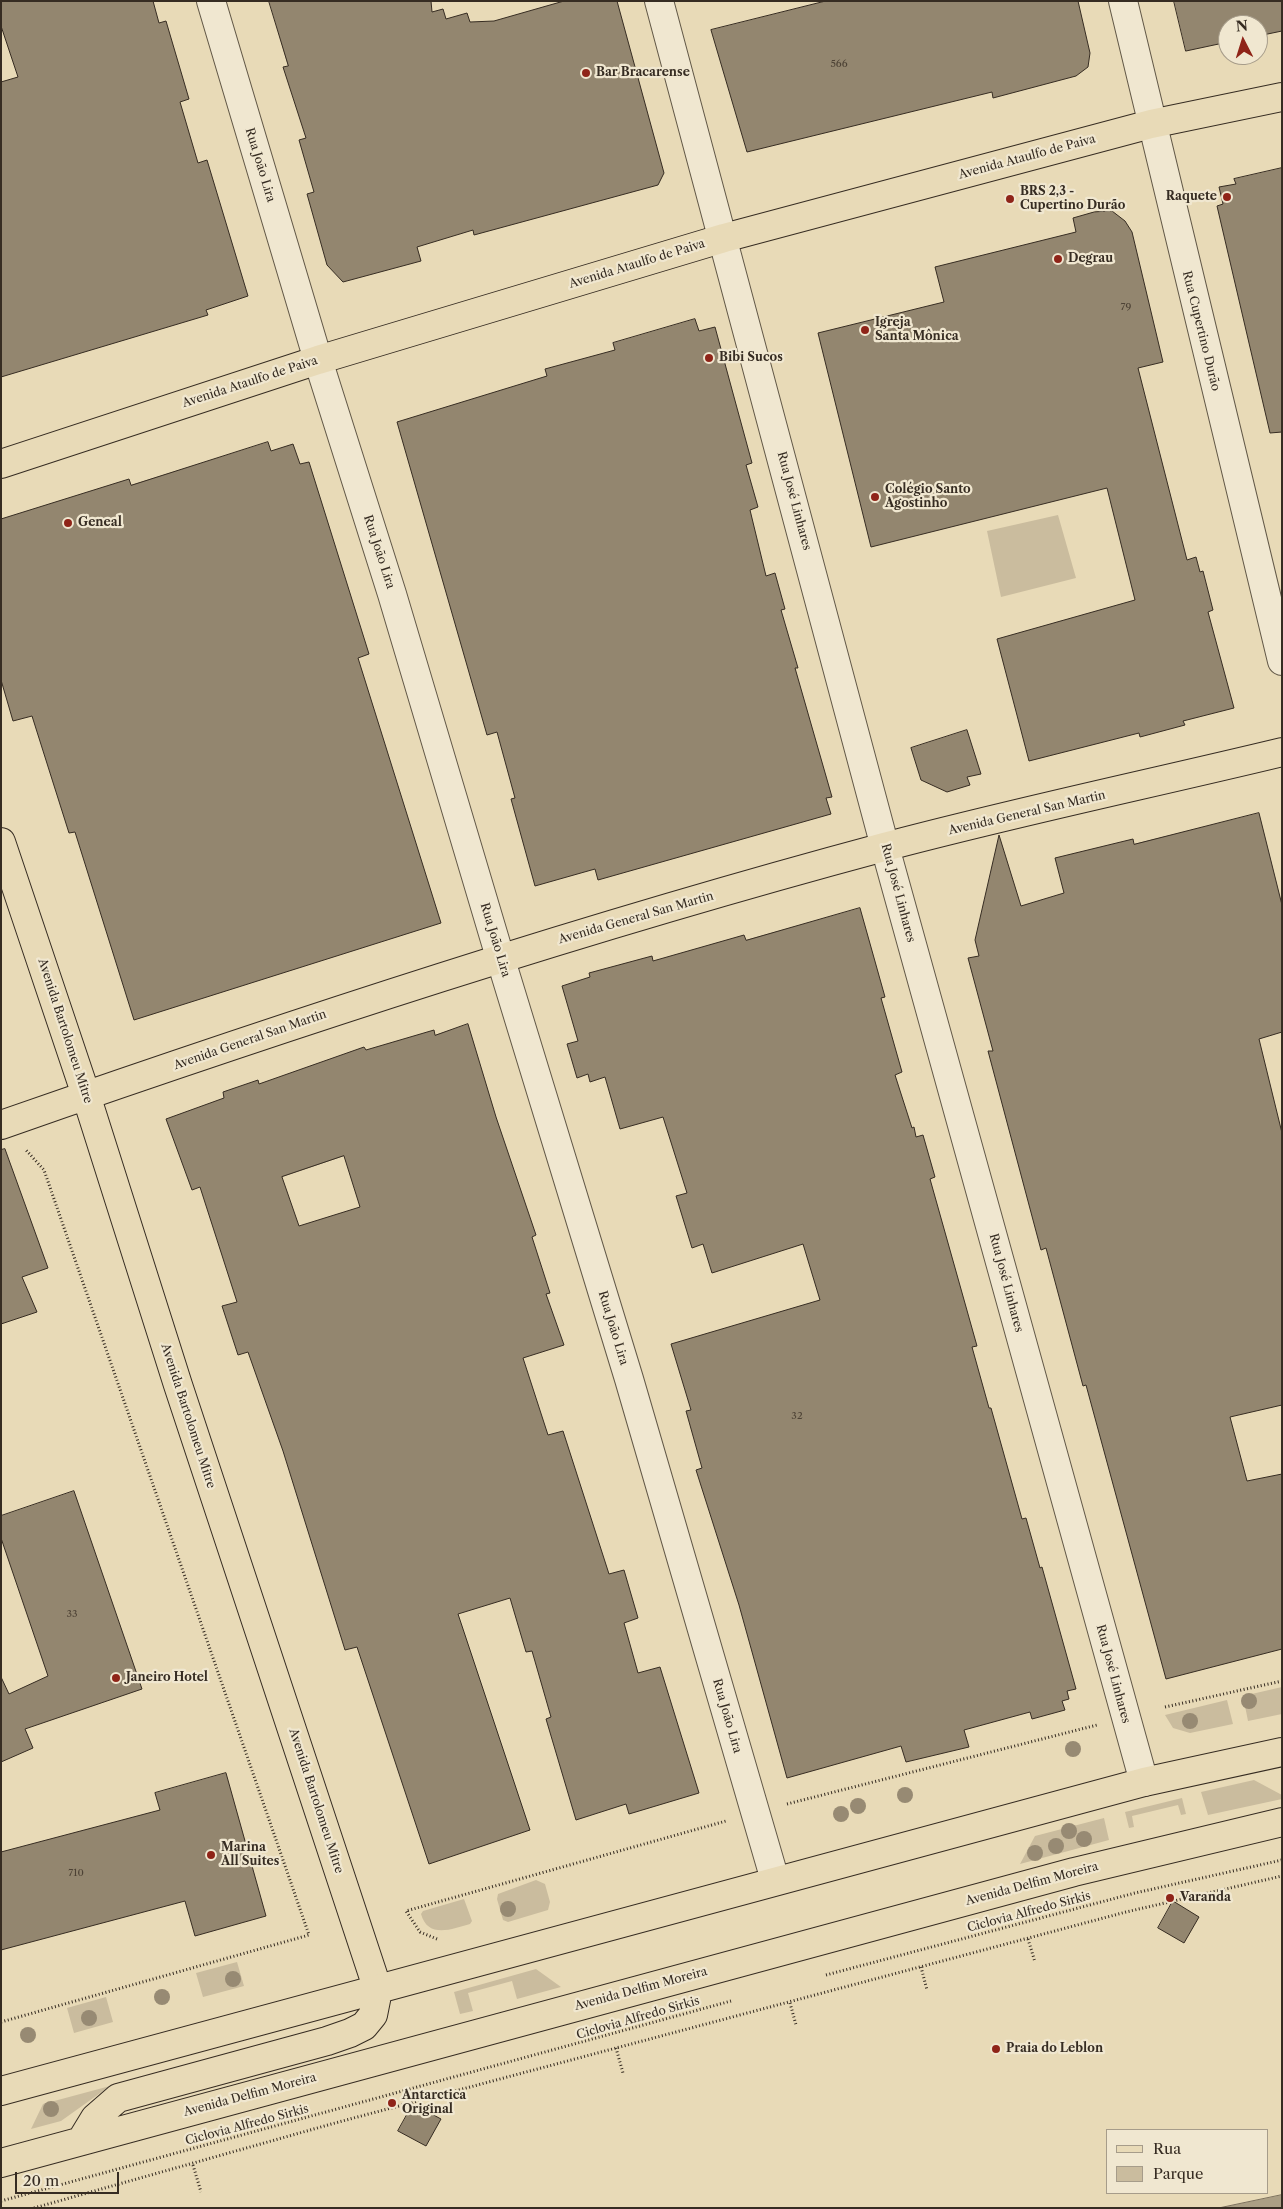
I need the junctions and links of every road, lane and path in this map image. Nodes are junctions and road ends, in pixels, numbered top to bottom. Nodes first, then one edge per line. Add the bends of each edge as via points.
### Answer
1 (211, 1) edge
2 (659, 1) edge
3 (1122, 1) edge
4 (1282, 97) edge
5 (1151, 124) junction
6 (724, 238) junction
7 (318, 360) junction
8 (1, 464) edge
9 (1282, 661) edge
10 (1282, 752) edge
11 (1, 842) edge
12 (886, 847) junction
13 (500, 957) junction
14 (86, 1095) junction
15 (3, 1124) edge
16 (1282, 1681) edge
17 (1165, 1707) dead end
18 (1104, 1723) dead end
19 (1282, 1752) edge
20 (1144, 1782) junction
21 (787, 1804) dead end
22 (727, 1820) dead end
23 (1282, 1822) edge
24 (1282, 1860) edge
25 (1282, 1876) edge
26 (775, 1880) junction
27 (438, 1939) dead end
28 (1028, 1939) junction
29 (1035, 1962) dead end
30 (921, 1967) junction
31 (819, 1977) dead end
32 (378, 1990) junction
33 (927, 1990) dead end
34 (733, 2000) dead end
35 (790, 2003) junction
36 (1, 2022) edge
37 (796, 2024) dead end
38 (616, 2048) junction
39 (622, 2073) dead end
40 (1, 2091) edge
41 (81, 2141) junction
42 (1, 2163) edge
43 (193, 2165) junction
44 (201, 2192) dead end
45 (1, 2201) edge
46 (34, 2208) edge

1 - 7 street, Rua João Lira
2 - 6 street, Rua José Linhares
3 - 5 street, Rua Cupertino Durão
4 - 5 main road, Avenida Ataulfo de Paiva
5 - 6 main road, Avenida Ataulfo de Paiva
5 - 9 street, Rua Cupertino Durão
6 - 7 main road, Avenida Ataulfo de Paiva
6 - 12 street, Rua José Linhares
7 - 8 main road, Avenida Ataulfo de Paiva
7 - 13 street, Rua João Lira via 392,594
10 - 12 main road, Avenida General San Martin
11 - 14 main road, Avenida Bartolomeu Mitre
12 - 13 main road, Avenida General San Martin
12 - 20 street, Rua José Linhares
13 - 14 main road, Avenida General San Martin
13 - 26 street, Rua João Lira via 629,1379
14 - 15 main road, Avenida General San Martin
14 - 32 main road, Avenida Bartolomeu Mitre via 178,1386
15 - 36 path via 44,1170 309,1935
16 - 17 path
18 - 21 path
19 - 20 main road
20 - 26 main road
22 - 27 path via 406,1911 420,1932
23 - 41 main road, Avenida Delfim Moreira via 1074,1872
24 - 31 path, Ciclovia Alfredo Sirkis via 1135,1894
25 - 28 path via 1207,1892
26 - 32 main road
28 - 29 path
28 - 30 path
30 - 33 path
30 - 35 path
32 - 40 main road
32 - 41 main road via 373,2015 364,2026 327,2041 118,2098 95,2118
34 - 45 path, Ciclovia Alfredo Sirkis
35 - 37 path
35 - 38 path
38 - 39 path
38 - 43 path via 335,2123
41 - 42 main road, Avenida Delfim Moreira
43 - 44 path
43 - 46 path

